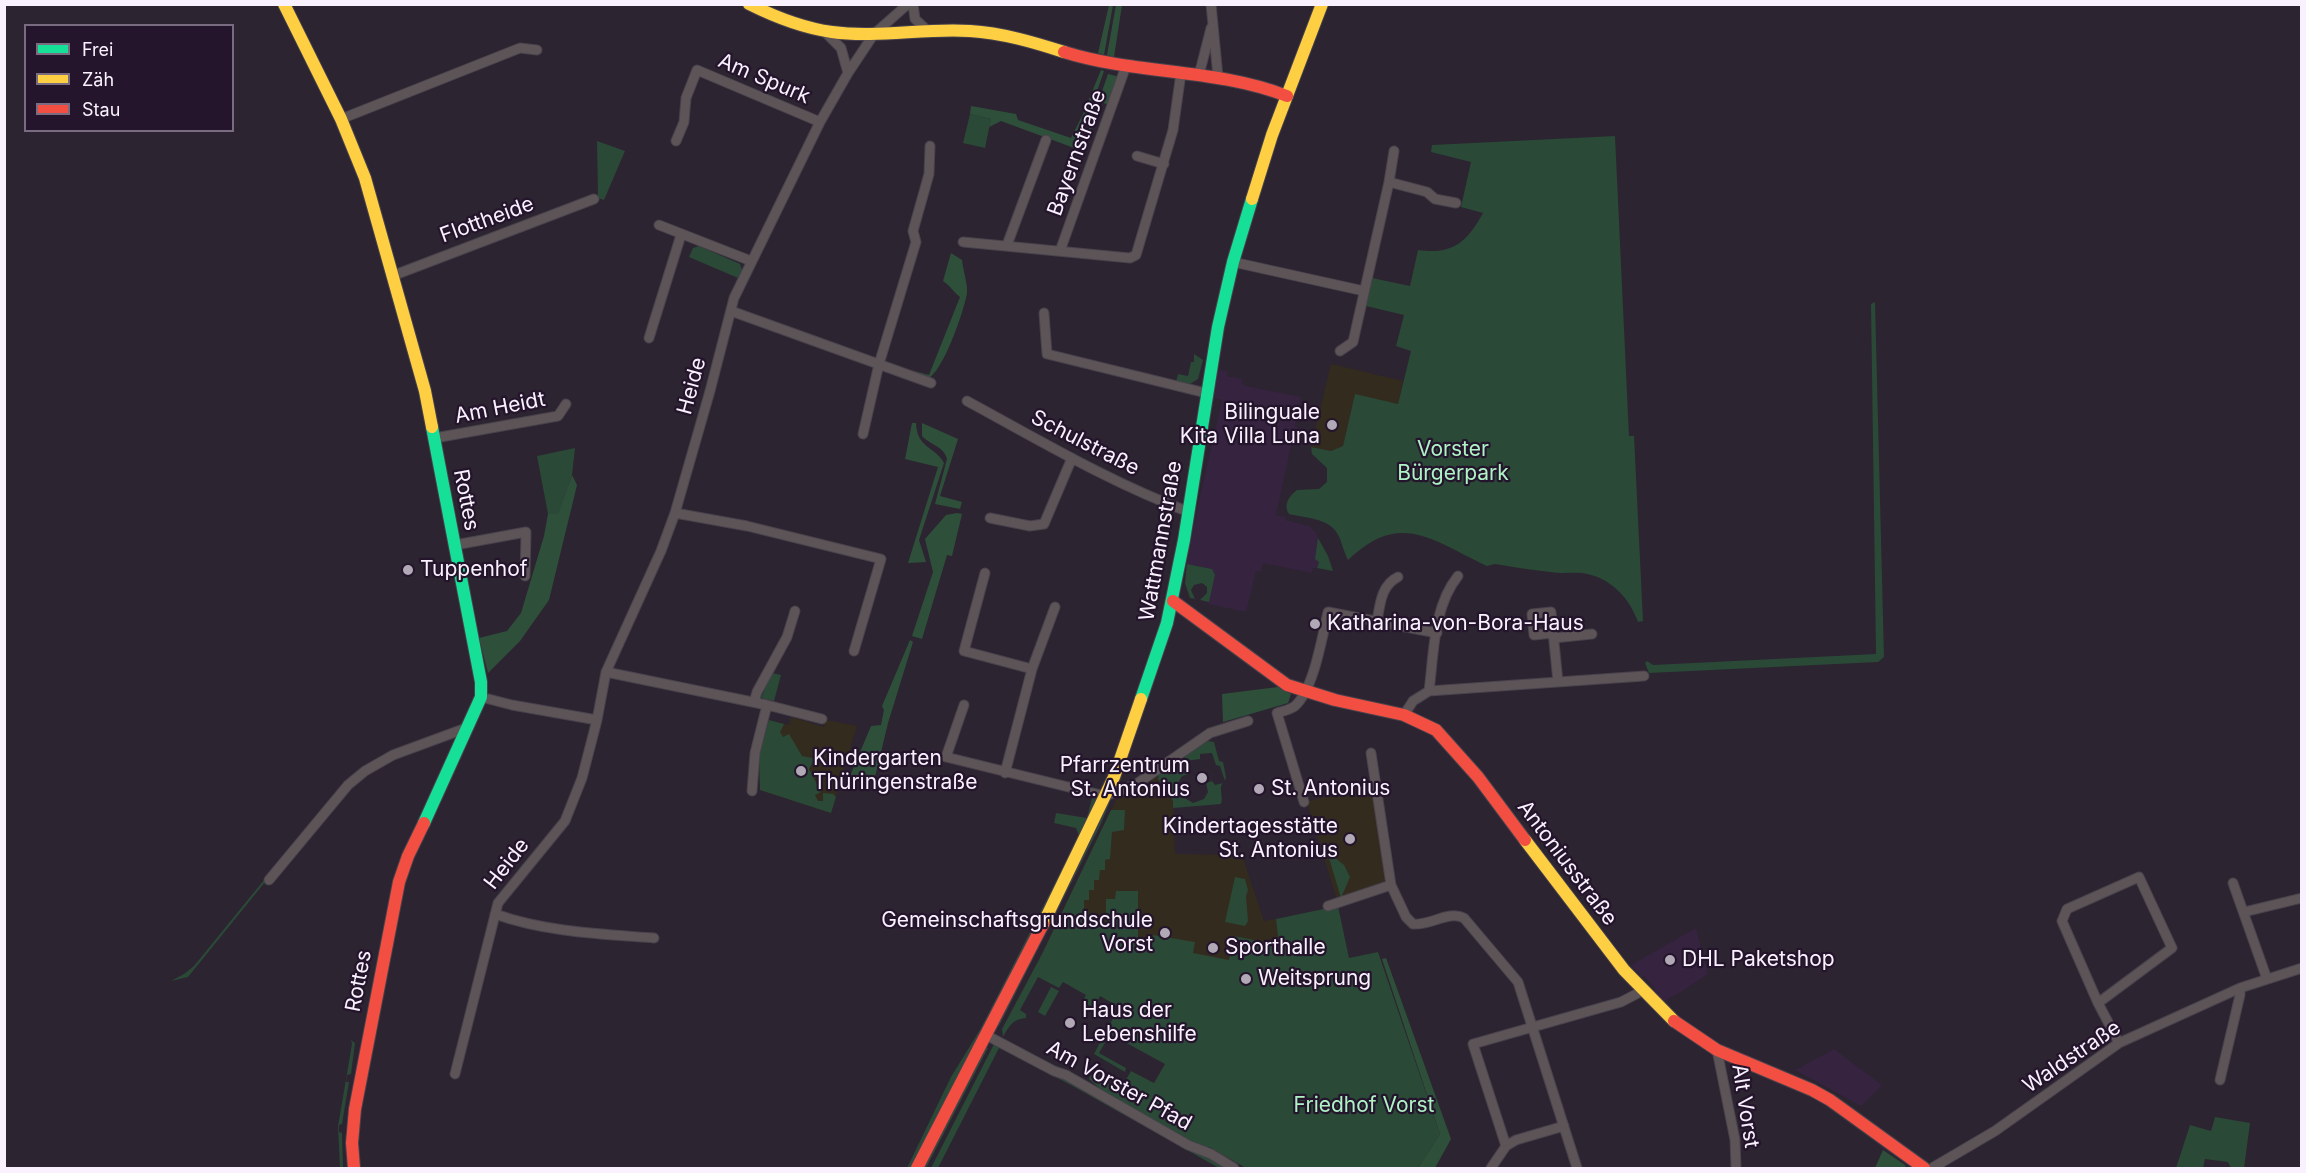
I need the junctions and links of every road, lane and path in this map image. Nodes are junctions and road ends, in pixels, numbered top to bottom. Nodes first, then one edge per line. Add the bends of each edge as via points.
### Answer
1 (284, 4) edge
2 (749, 4) edge
3 (910, 4) edge
4 (1211, 4) edge
5 (1323, 4) edge
6 (1213, 20) junction
7 (823, 30) junction
8 (928, 31) junction
9 (874, 34) junction
10 (537, 50) dead end
11 (1126, 66) junction
12 (848, 73) junction
13 (1181, 73) junction
14 (1199, 75) junction
15 (1218, 77) junction
16 (1287, 96) junction
17 (341, 119) junction
18 (820, 122) junction
19 (1046, 140) dead end
20 (676, 141) dead end
21 (930, 146) dead end
22 (1394, 151) dead end
23 (1137, 156) dead end
24 (1164, 164) junction
25 (1389, 182) junction
26 (594, 199) dead end
27 (1456, 203) dead end
28 (659, 225) dead end
29 (681, 235) junction
30 (963, 242) dead end
31 (1007, 245) junction
32 (1060, 251) junction
33 (751, 261) junction
34 (1233, 262) junction
35 (392, 276) junction
36 (1364, 291) junction
37 (731, 311) junction
38 (1044, 313) dead end
39 (649, 338) dead end
40 (1340, 351) dead end
41 (879, 364) junction
42 (932, 383) dead end
43 (1206, 393) junction
44 (967, 401) dead end
45 (566, 404) dead end
46 (863, 434) dead end
47 (435, 438) junction
48 (1072, 458) junction
49 (1188, 512) junction
50 (675, 513) junction
51 (990, 518) dead end
52 (455, 545) junction
53 (985, 573) dead end
54 (525, 576) dead end
55 (1458, 576) dead end
56 (1398, 577) dead end
57 (1173, 601) junction
58 (1055, 607) dead end
59 (795, 611) dead end
60 (1377, 621) junction
61 (1437, 633) junction
62 (1592, 634) dead end
63 (854, 651) dead end
64 (1032, 669) junction
65 (606, 672) junction
66 (1644, 676) dead end
67 (1558, 682) junction
68 (1429, 691) junction
69 (1304, 692) junction
70 (481, 697) junction
71 (754, 702) junction
72 (767, 705) junction
73 (964, 705) dead end
74 (1404, 716) junction
75 (822, 719) dead end
76 (597, 720) junction
77 (1248, 721) dead end
78 (469, 727) junction
79 (1371, 753) dead end
80 (1005, 773) junction
81 (752, 791) dead end
82 (1105, 796) junction
83 (1304, 802) dead end
84 (269, 880) dead end
85 (2233, 882) dead end
86 (1391, 885) junction
87 (2301, 898) edge
88 (1328, 906) dead end
89 (2244, 912) junction
90 (495, 914) junction
91 (654, 938) dead end
92 (2301, 968) edge
93 (2267, 979) junction
94 (2240, 988) junction
95 (1642, 991) junction
96 (2098, 1003) junction
97 (1533, 1026) junction
98 (986, 1035) junction
99 (2119, 1043) junction
100 (1717, 1050) junction
101 (455, 1074) dead end
102 (2220, 1080) dead end
103 (1564, 1126) junction
104 (1506, 1146) junction
105 (354, 1168) edge
106 (917, 1168) edge
107 (1234, 1168) edge
108 (1491, 1168) edge
109 (1577, 1168) edge
110 (1736, 1168) edge
111 (1924, 1168) edge
112 (1932, 1168) edge

1 - 17 street, Rottes
2 - 7 street via 779,18
3 - 8 street via 915,20
3 - 9 street, Heide
4 - 6 street
5 - 16 street, Wattmannstraße
6 - 14 street
6 - 15 street
7 - 9 street
7 - 12 street via 842,48
8 - 9 street
8 - 11 street via 1000,34
9 - 12 street, Heide
10 - 17 street via 520,48
11 - 13 street
11 - 32 street, Bayernstraße
12 - 18 street, Heide
13 - 14 street
13 - 24 street
14 - 15 street
15 - 16 street via 1263,86
16 - 34 street, Wattmannstraße
17 - 35 street, Rottes via 361,165
18 - 20 street, Am Spurk via 697,70
18 - 33 street, Heide
19 - 31 street
21 - 41 street via 929,174 913,231 916,242
22 - 25 street
23 - 24 street
24 - 32 street via 1136,255 1130,258
25 - 27 street
25 - 36 street
26 - 35 street, Flottheide
28 - 29 street
29 - 33 street
29 - 39 street
30 - 31 street
31 - 32 street
33 - 37 street, Heide
34 - 36 street
34 - 43 street, Wattmannstraße
35 - 47 street, Rottes
36 - 40 street via 1353,342
37 - 41 street
37 - 50 street, Heide
38 - 43 street via 1047,354
41 - 42 street
41 - 46 street
43 - 49 street, Wattmannstraße
44 - 48 street, Schulstraße
45 - 47 street, Am Heidt via 558,416
47 - 52 street, Rottes
48 - 49 street, Schulstraße
48 - 51 street via 1044,524 1030,526
49 - 57 street, Wattmannstraße
50 - 63 street via 758,528 881,559
50 - 65 street, Heide
52 - 54 street via 526,532
52 - 70 street, Rottes
53 - 64 street via 964,651
55 - 61 street via 1446,595
56 - 60 street via 1384,590
57 - 69 street, Antoniusstraße via 1276,679
57 - 82 street, Wattmannstraße
58 - 64 street
59 - 71 street via 787,637
60 - 61 street
60 - 69 street via 1328,612 1313,674
61 - 68 street
62 - 67 street via 1554,635
64 - 80 street
65 - 71 street
65 - 76 street, Heide
66 - 67 street
67 - 68 street
68 - 74 street via 1413,701
69 - 74 street, Antoniusstraße
69 - 83 street via 1294,706 1277,713
70 - 76 street
70 - 78 street, Rottes
71 - 72 street
72 - 75 street
72 - 81 street via 755,753
73 - 80 street via 946,757
74 - 95 street, Antoniusstraße via 1436,730 1449,742
76 - 90 street, Heide via 582,778 565,821 498,903
77 - 82 street via 1210,733 1135,785
78 - 84 street via 393,755 365,771 348,785
78 - 105 street, Rottes via 403,868 394,901 366,1044 353,1131
79 - 86 street
80 - 82 street
82 - 98 street, Wattmannstraße
85 - 89 street
86 - 88 street
86 - 97 street via 1413,924 1454,915 1464,918 1518,982
87 - 89 street
89 - 93 street
90 - 91 street via 561,929
90 - 101 street, Heide
92 - 93 street, Waldstraße
93 - 94 street, Waldstraße
94 - 99 street, Waldstraße
94 - 102 street
95 - 97 street via 1621,1002
95 - 100 street, Antoniusstraße via 1670,1018
96 - 96 street via 2062,921 2067,909 2139,877 2172,948
96 - 99 street
97 - 103 street
97 - 104 street via 1473,1044
98 - 106 street, Wattmannstraße
98 - 107 street, Am Vorster Pfad
99 - 112 street, Waldstraße via 1995,1131
100 - 110 street, Alt Vorst via 1735,1140
100 - 111 street, Antoniusstraße via 1821,1094
103 - 104 street
103 - 109 street
104 - 108 street

